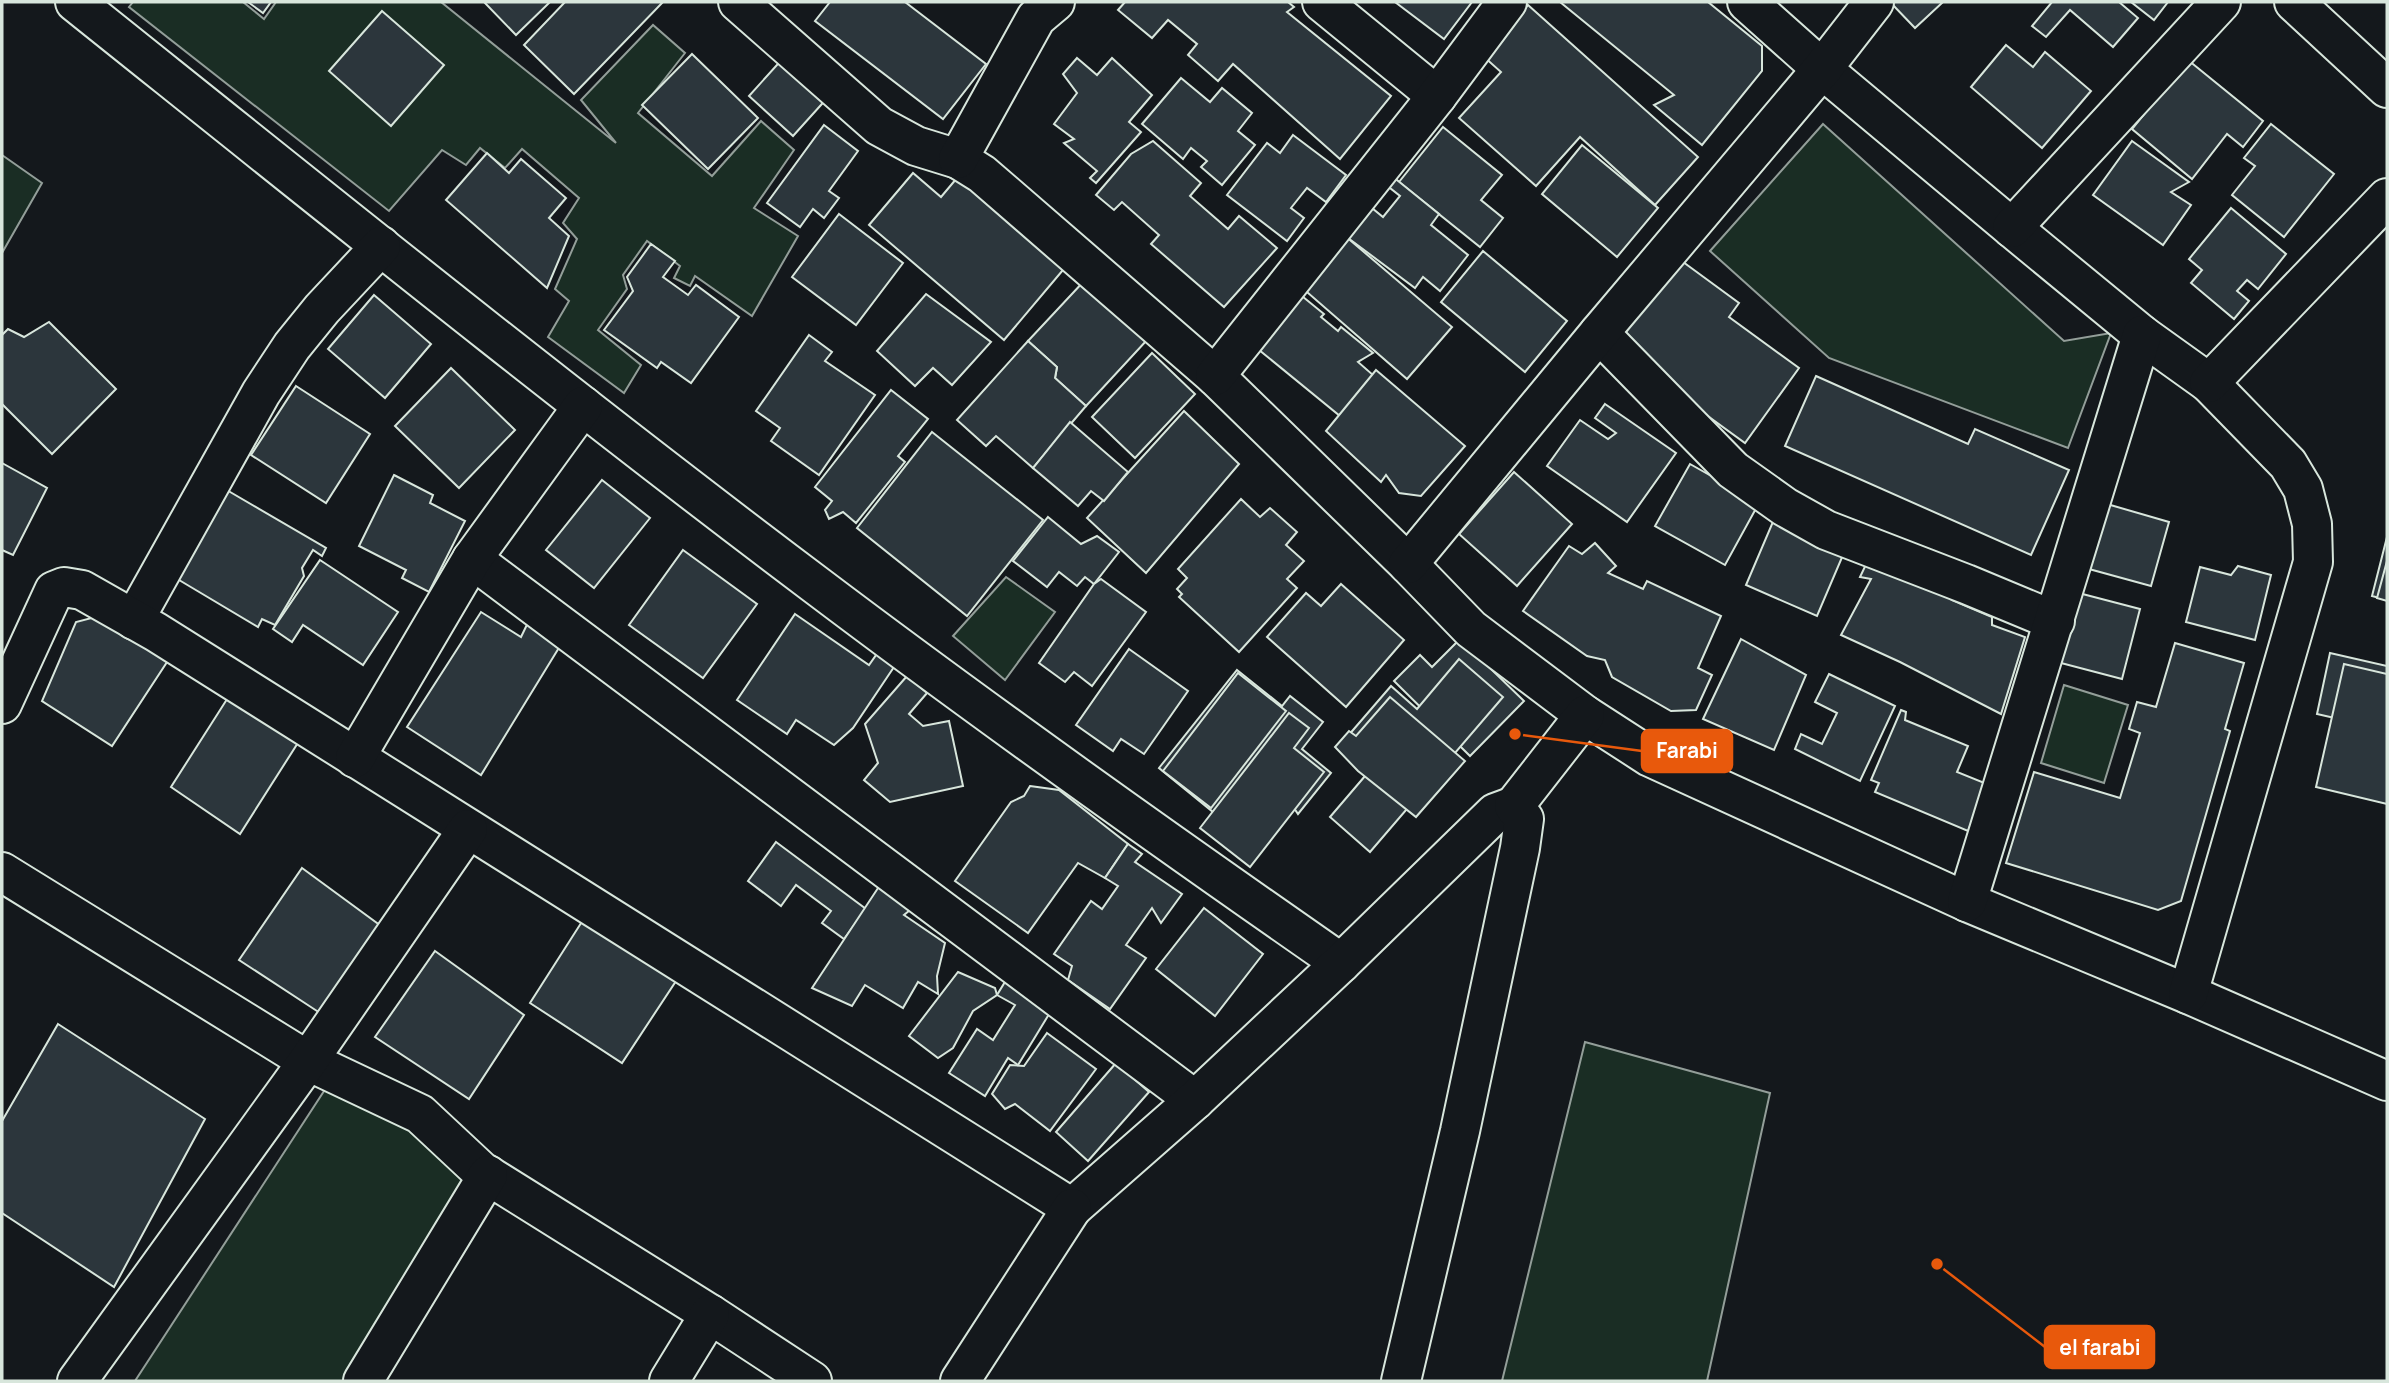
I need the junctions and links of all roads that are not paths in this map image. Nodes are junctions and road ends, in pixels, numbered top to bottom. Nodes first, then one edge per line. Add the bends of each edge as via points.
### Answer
1 (75, 2) edge
2 (738, 2) edge
3 (1322, 2) edge
4 (1507, 2) edge
5 (1747, 2) edge
6 (1874, 2) edge
7 (2221, 2) edge
8 (2294, 2) edge
9 (1036, 7) edge
10 (1822, 69) junction
11 (2387, 88) edge
12 (1437, 96) junction
13 (958, 159) junction
14 (2387, 198) edge
15 (2012, 228) junction
16 (381, 246) junction
17 (1599, 333) junction
18 (2141, 335) junction
19 (1215, 376) junction
20 (2209, 383) junction
21 (583, 406) junction
22 (472, 559) junction
23 (1408, 564) junction
24 (134, 620) junction
25 (2055, 621) junction
26 (2, 704) edge
27 (1585, 715) junction
28 (355, 758) junction
29 (1514, 806) junction
30 (468, 829) junction
31 (2, 872) edge
32 (1967, 902) junction
33 (1341, 963) junction
34 (2188, 994) junction
35 (308, 1060) junction
36 (2387, 1081) edge
37 (1195, 1100) junction
38 (488, 1175) junction
39 (1072, 1208) junction
40 (710, 1314) junction
41 (76, 1381) edge
42 (363, 1381) edge
43 (669, 1381) edge
44 (812, 1381) edge
45 (960, 1381) edge
46 (1401, 1381) edge

1 - 16 street
2 - 13 street via 879,126 916,146
3 - 12 street
4 - 12 street
5 - 10 street
6 - 10 street
7 - 15 street
8 - 11 street
9 - 13 street
10 - 15 street
10 - 17 street
12 - 19 street
13 - 19 street via 982,174
14 - 20 street
15 - 18 street
16 - 21 street
16 - 24 street via 292,346
17 - 23 street
17 - 25 street via 1733,470 1785,506 1826,530
18 - 20 street
18 - 25 street
19 - 23 street
20 - 34 street via 2288,464 2303,489 2312,524 2313,562
21 - 22 street
21 - 33 street via 816,586
22 - 28 street
22 - 37 street
23 - 27 street via 1471,629
24 - 26 street via 82,590 64,587 54,591
24 - 28 street
25 - 32 street
27 - 29 street
27 - 32 street via 1650,757
28 - 30 street
29 - 33 street via 1495,813
29 - 46 street via 1524,819 1520,848
30 - 35 street
30 - 39 street
31 - 35 street
32 - 34 street
33 - 37 street
34 - 36 street
35 - 38 street via 420,1114
35 - 41 street
37 - 39 street
38 - 40 street
38 - 42 street
39 - 45 street
40 - 43 street
40 - 44 street

